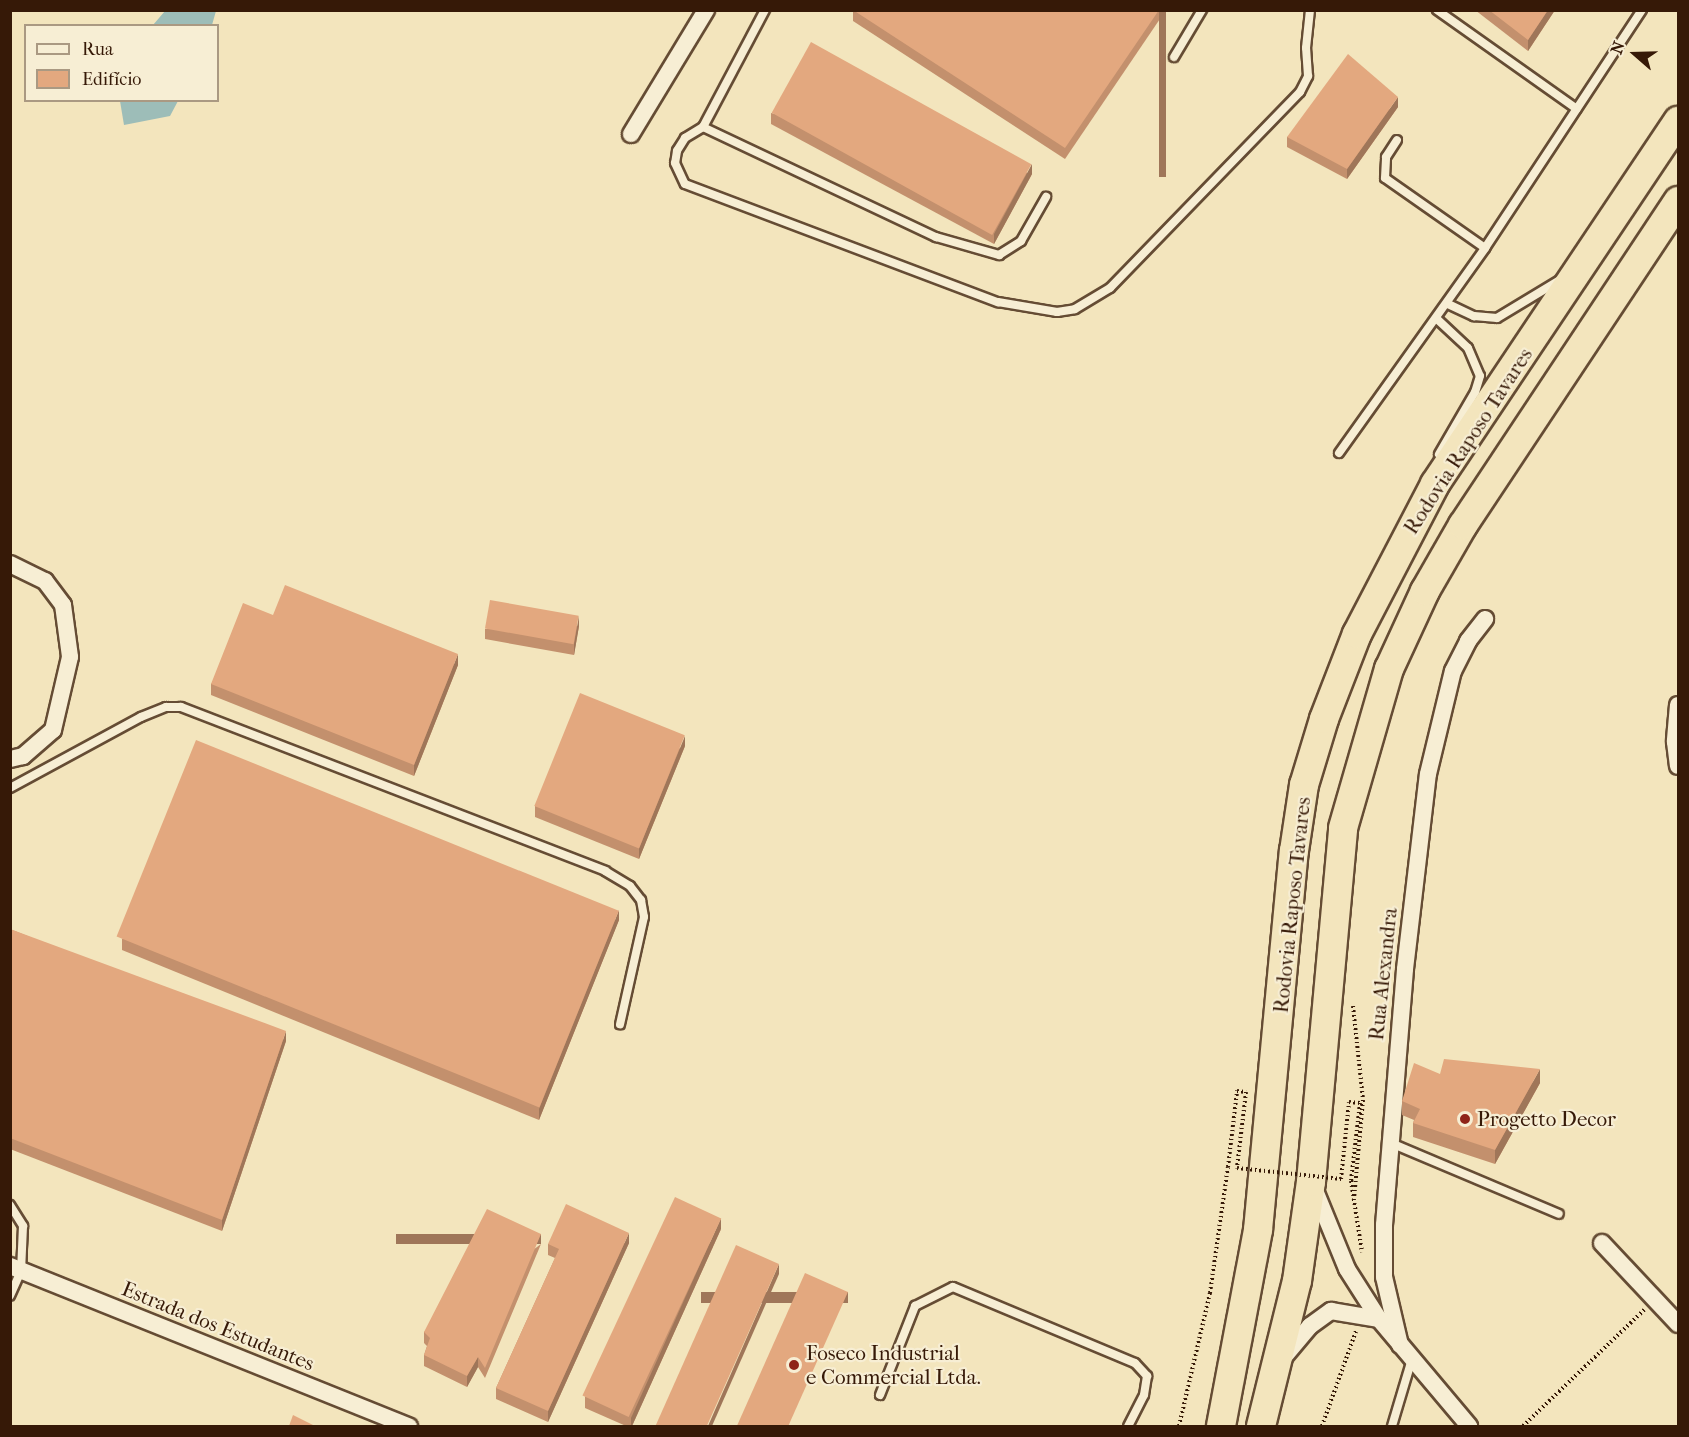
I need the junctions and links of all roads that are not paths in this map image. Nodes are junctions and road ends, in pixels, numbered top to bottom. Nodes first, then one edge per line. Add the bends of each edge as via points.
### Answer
1 (706, 10) edge
2 (765, 10) edge
3 (1202, 10) edge
4 (1310, 10) edge
5 (1437, 10) edge
6 (1642, 10) edge
7 (1174, 57) dead end
8 (1577, 110) junction
9 (1678, 121) edge
10 (703, 127) junction
11 (631, 134) dead end
12 (1397, 140) dead end
13 (1046, 197) dead end
14 (1678, 201) edge
15 (1485, 248) junction
16 (1583, 265) junction
17 (1448, 304) junction
18 (1437, 319) junction
19 (1339, 453) dead end
20 (1435, 460) dead end
21 (1411, 507) dead end
22 (10, 564) edge
23 (1389, 566) junction
24 (1485, 619) dead end
25 (1678, 705) edge
26 (10, 759) edge
27 (1678, 766) edge
28 (10, 788) edge
29 (620, 1024) dead end
30 (1391, 1143) junction
31 (1311, 1182) junction
32 (10, 1205) edge
33 (1559, 1214) dead end
34 (1602, 1243) dead end
35 (16, 1269) edge
36 (10, 1296) edge
37 (1379, 1319) junction
38 (1678, 1324) edge
39 (1400, 1345) junction
40 (1412, 1359) junction
41 (1277, 1366) junction
42 (880, 1395) dead end
43 (409, 1426) edge
44 (1128, 1426) edge
45 (1221, 1426) edge
46 (1261, 1426) edge
47 (1392, 1426) edge
48 (1468, 1426) edge

1 - 11 street
2 - 10 lane
3 - 7 lane
4 - 10 lane via 1306,38 1308,76 1300,92 1110,288 1075,309 1028,309 989,300 685,184 675,163 677,152 685,138
5 - 8 lane
6 - 8 lane
8 - 15 lane
9 - 16 highway, Rodovia Raposo Tavares
10 - 13 lane via 936,237 999,255 1021,241
12 - 15 lane via 1386,158 1386,178
14 - 31 highway, Rodovia Raposo Tavares via 1463,525 1425,591 1389,669 1343,828
15 - 17 lane
16 - 17 lane via 1497,318 1474,316
16 - 23 highway, Rodovia Raposo Tavares via 1435,484
17 - 18 lane
18 - 19 lane
18 - 20 lane via 1468,348 1480,376 1475,392
21 - 23 lane
22 - 26 street via 45,581 63,605 70,657 53,730 23,756
23 - 45 highway, Rodovia Raposo Tavares via 1323,719 1304,785 1294,851 1258,1230
24 - 30 street, Rua Alexandra via 1453,671 1428,774
25 - 27 street
28 - 29 lane via 141,717 166,707 181,707 604,871 630,886 641,900 644,917
30 - 33 lane
30 - 39 street, Rua Alexandra via 1384,1277
31 - 37 street via 1347,1269
31 - 41 highway, Rodovia Raposo Tavares via 1297,1281
32 - 35 lane via 22,1226
34 - 38 street
35 - 36 lane
35 - 43 street, Estrada dos Estudantes
37 - 39 street
37 - 41 street via 1331,1311
39 - 40 street
40 - 47 lane
40 - 48 street
41 - 46 highway, Rodovia Raposo Tavares
42 - 44 lane via 915,1306 952,1287 1135,1363 1147,1376 1144,1395

